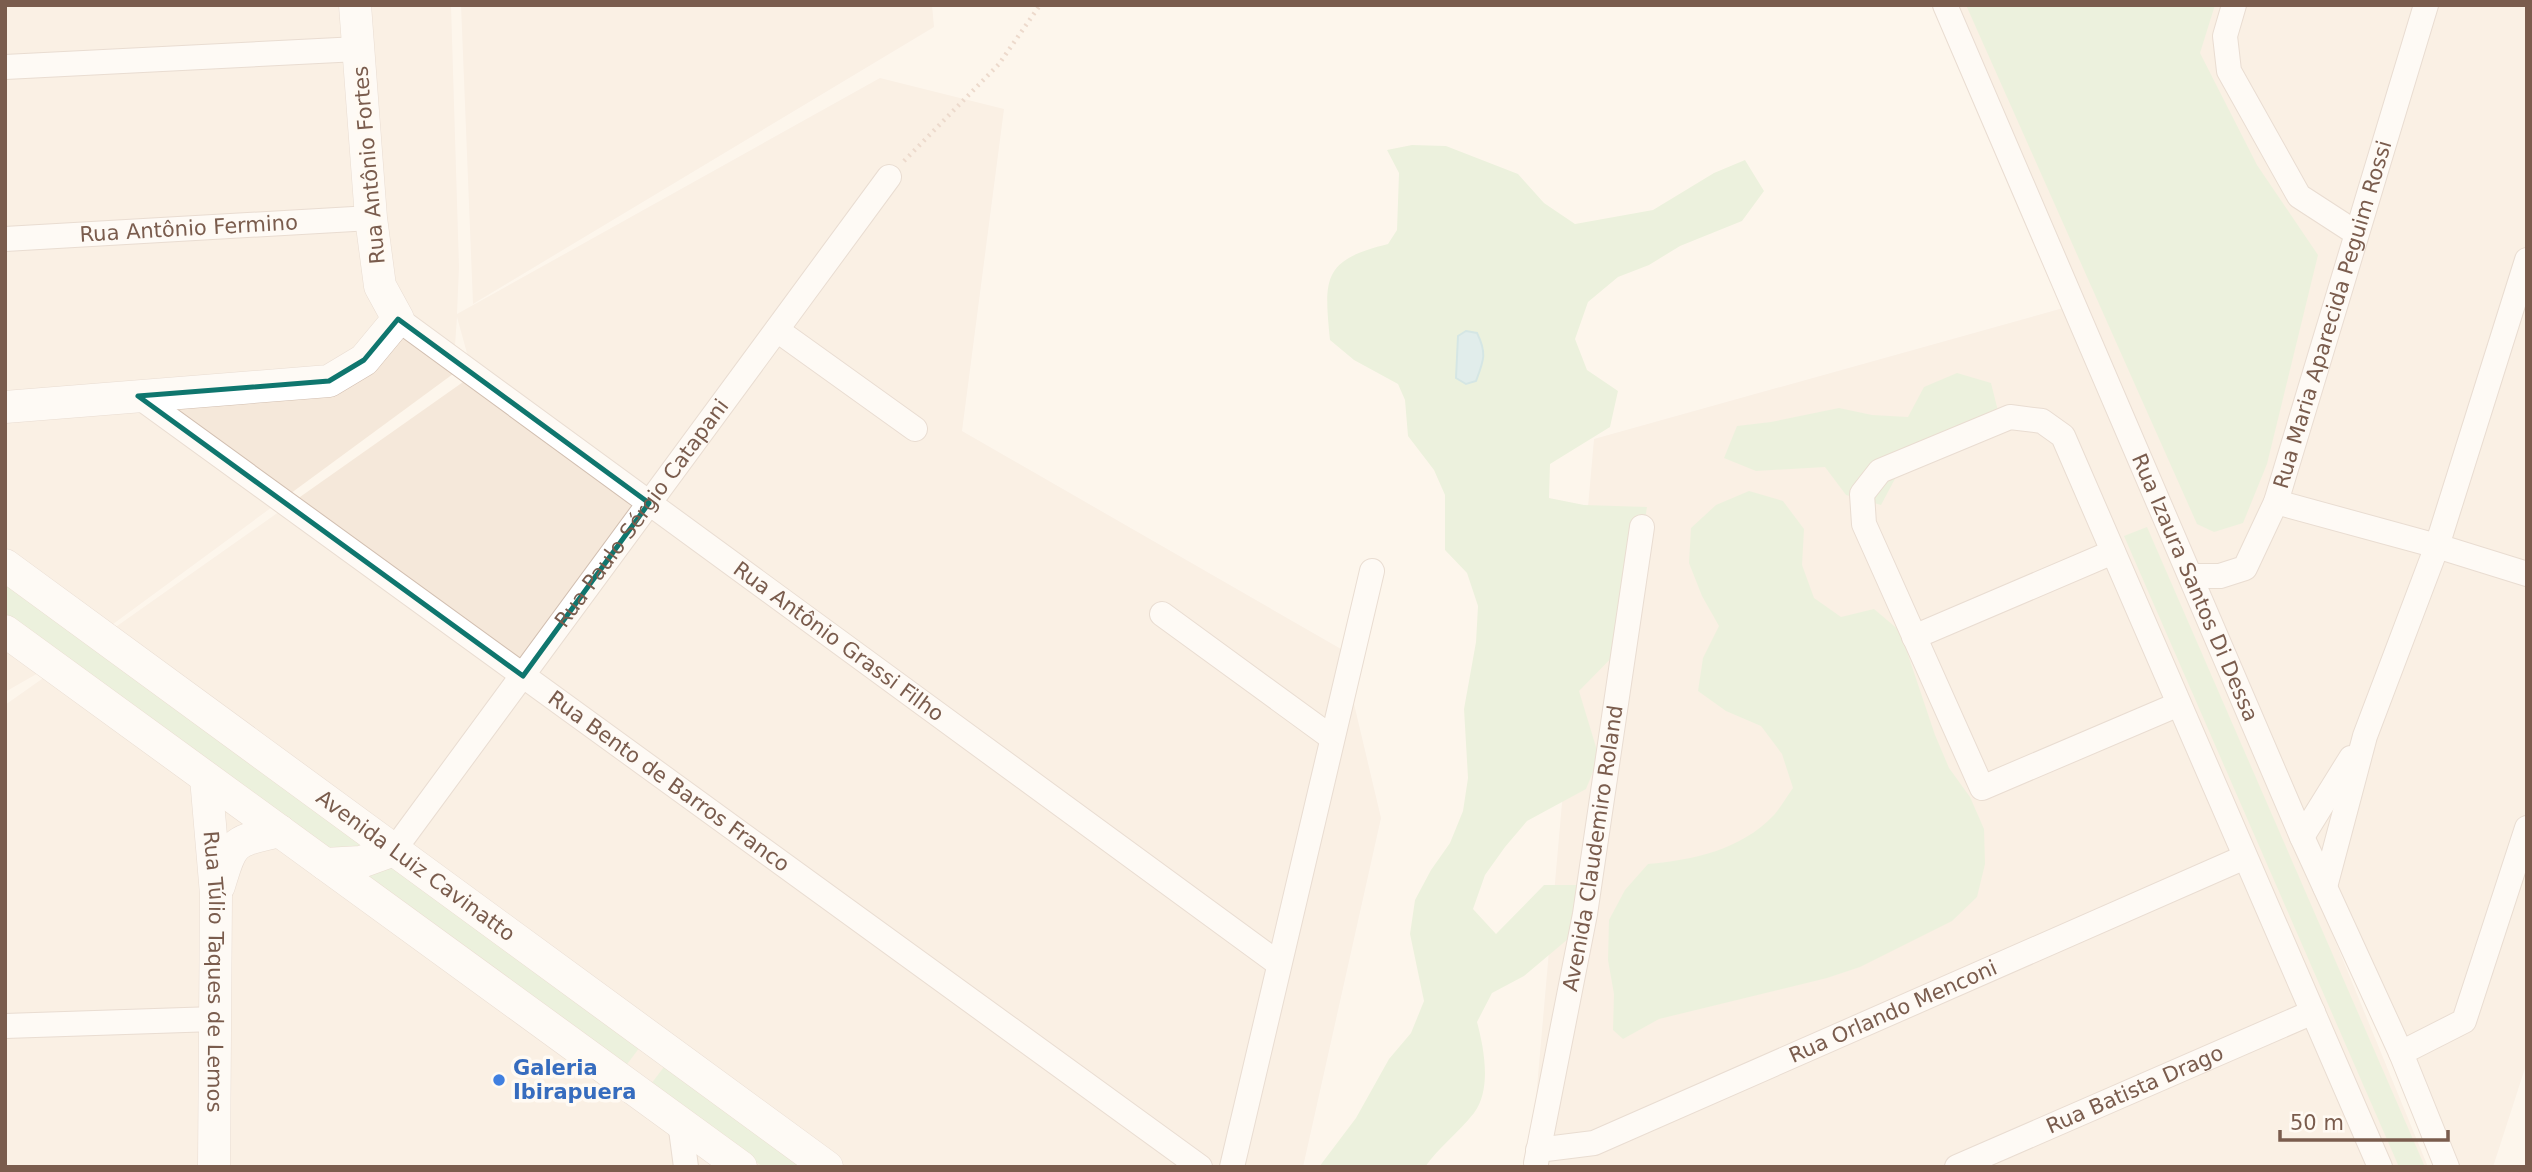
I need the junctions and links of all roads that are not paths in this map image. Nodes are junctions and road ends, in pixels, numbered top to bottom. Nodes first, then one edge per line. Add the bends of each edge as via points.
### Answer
1 (355, 5) edge
2 (1945, 5) edge
3 (2234, 5) edge
4 (2426, 5) edge
5 (358, 49) junction
6 (5, 67) edge
7 (889, 177) road end
8 (371, 218) junction
9 (2356, 233) junction
10 (5, 239) edge
11 (2527, 260) edge
12 (398, 319) junction
13 (776, 330) junction
14 (138, 396) junction
15 (5, 407) edge
16 (915, 429) dead end
17 (2276, 502) junction
18 (649, 503) junction
19 (1642, 527) dead end
20 (2437, 546) junction
21 (2113, 552) junction
22 (5, 565) edge
23 (1371, 570) dead end
24 (2527, 574) edge
25 (2191, 576) junction
26 (1162, 614) dead end
27 (5, 631) edge
28 (1914, 637) junction
29 (523, 676) junction
30 (2179, 704) junction
31 (203, 710) junction
32 (2365, 736) junction
33 (1332, 738) junction
34 (170, 751) junction
35 (206, 778) junction
36 (2527, 828) edge
37 (280, 831) junction
38 (2302, 837) junction
39 (394, 850) junction
40 (2245, 857) junction
41 (325, 864) junction
42 (2325, 887) junction
43 (216, 894) junction
44 (1279, 964) junction
45 (2313, 1012) junction
46 (215, 1018) junction
47 (5, 1026) edge
48 (661, 1045) junction
49 (2401, 1053) junction
50 (630, 1086) junction
51 (680, 1122) junction
52 (1536, 1158) edge
53 (214, 1167) edge
54 (686, 1167) edge
55 (741, 1167) edge
56 (827, 1167) edge
57 (1200, 1167) edge
58 (1232, 1167) edge
59 (1957, 1167) edge
60 (2379, 1167) edge
61 (2446, 1167) edge

1 - 5 street, Rua Antônio Fortes
2 - 25 street, Rua Izaura Santos Di Dessa
3 - 9 street via 2225,36 2229,71 2299,196
4 - 9 street, Rua Maria Aparecida Peguim Rossi
5 - 6 street
5 - 8 street, Rua Antônio Fortes
7 - 13 street, Rua Paulo Sérgio Catapani
8 - 10 street, Rua Antônio Fermino
8 - 12 street, Rua Antônio Fortes via 380,286
9 - 17 street, Rua Maria Aparecida Peguim Rossi
11 - 20 street
12 - 14 street via 364,360 329,381
12 - 18 street, Rua Antônio Grassi Filho
13 - 16 street
13 - 18 street, Rua Paulo Sérgio Catapani
14 - 15 street
14 - 29 street, Rua Bento de Barros Franco
17 - 20 street
17 - 25 street, Rua Maria Aparecida Peguim Rossi via 2245,568 2220,576
18 - 29 street, Rua Paulo Sérgio Catapani
18 - 44 street, Rua Antônio Grassi Filho
19 - 52 street, Avenida Claudemiro Roland via 1585,914
20 - 24 street
20 - 32 street
21 - 28 street
21 - 28 street via 2063,436 2042,421 2010,417 1880,471 1862,494 1864,524
21 - 30 street
22 - 31 street, Avenida Luiz Cavinatto
23 - 33 street
25 - 38 street, Rua Izaura Santos Di Dessa
26 - 33 street
27 - 34 street
28 - 30 street via 1982,788
29 - 39 street, Rua Paulo Sérgio Catapani
29 - 57 street, Rua Bento de Barros Franco
30 - 40 street
31 - 34 street
31 - 39 street, Avenida Luiz Cavinatto
32 - 38 street
32 - 42 street
33 - 44 street
34 - 35 street
35 - 37 street
35 - 43 street, Rua Túlio Taques de Lemos
36 - 49 street via 2464,1021
37 - 41 street
37 - 43 street via 242,839 228,853
38 - 42 street, Rua Izaura Santos Di Dessa
39 - 41 street via 361,862
39 - 48 street, Avenida Luiz Cavinatto
40 - 45 street
40 - 52 street, Rua Orlando Menconi via 1594,1143
41 - 50 street
42 - 49 street, Rua Izaura Santos Di Dessa
43 - 46 street, Rua Túlio Taques de Lemos
44 - 58 street
45 - 59 street, Rua Batista Drago
45 - 60 street
46 - 47 street
46 - 53 street, Rua Túlio Taques de Lemos
48 - 50 street
48 - 56 street, Avenida Luiz Cavinatto
49 - 61 street, Rua Izaura Santos Di Dessa
50 - 51 street
51 - 54 street
51 - 55 street

